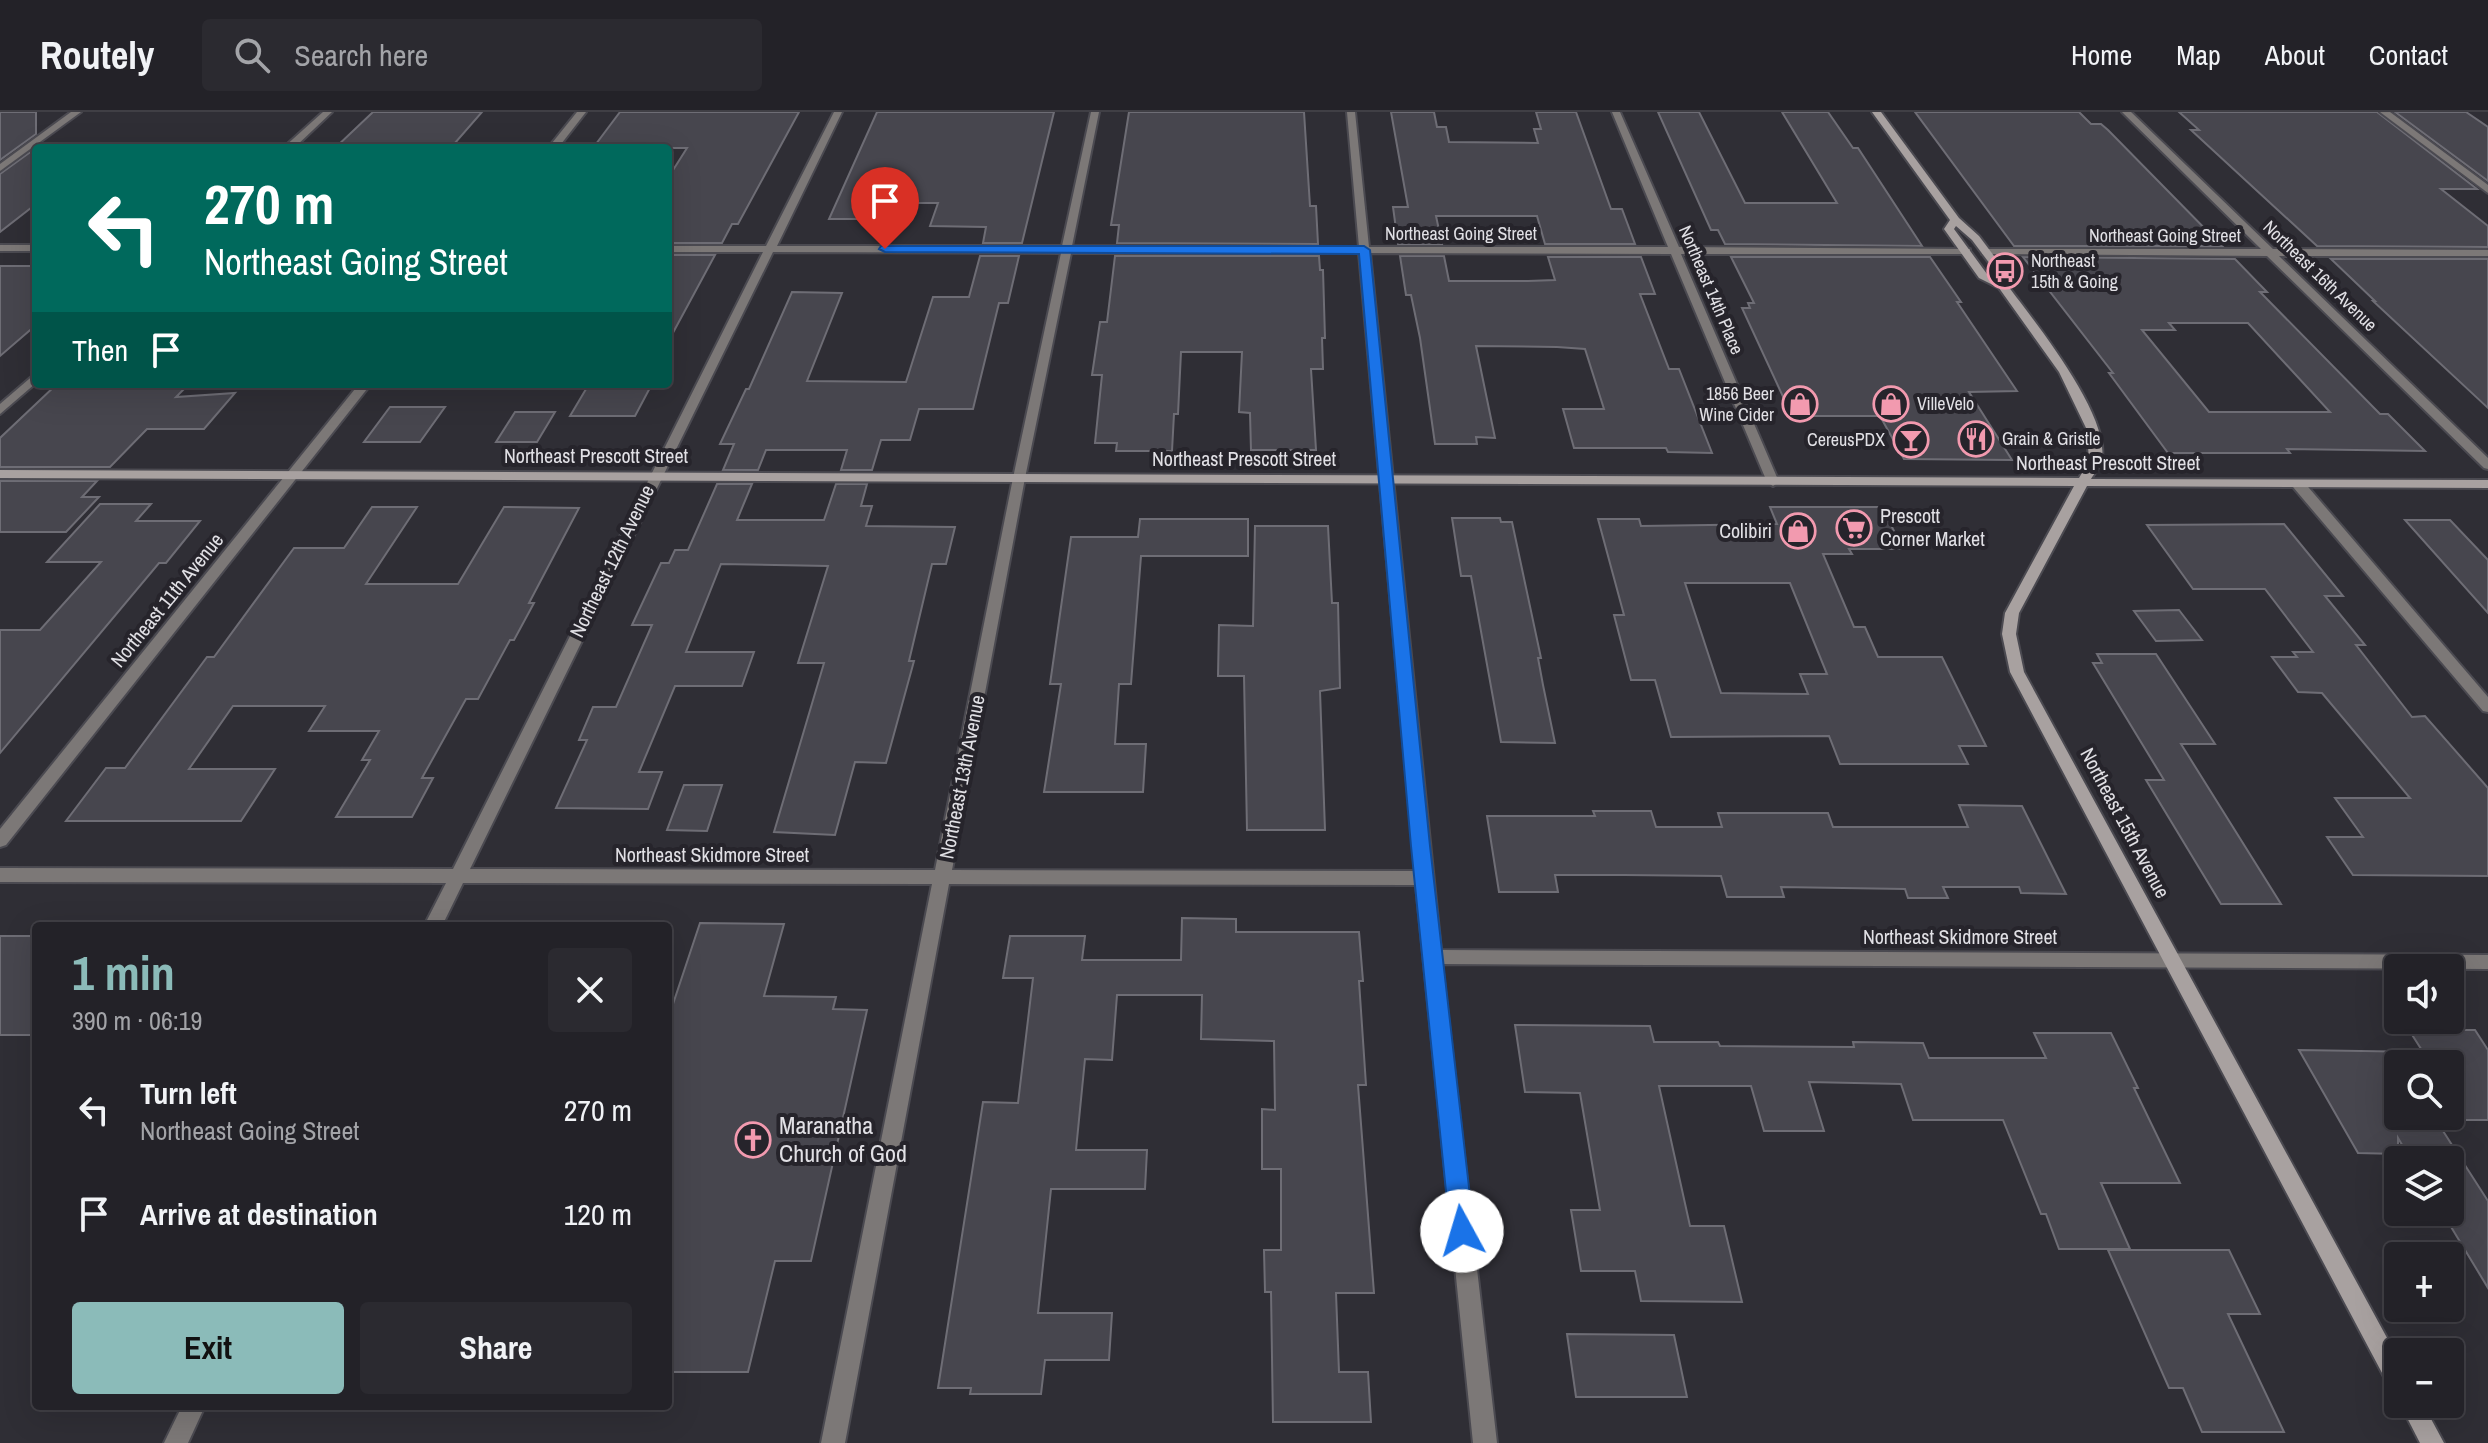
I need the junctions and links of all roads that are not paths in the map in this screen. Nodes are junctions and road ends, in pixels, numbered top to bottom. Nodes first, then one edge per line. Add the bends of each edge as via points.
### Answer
1 (77, 112) edge
2 (328, 112) edge
3 (582, 112) edge
4 (838, 112) edge
5 (1095, 112) edge
6 (1351, 112) edge
7 (1616, 112) edge
8 (1876, 112) edge
9 (2126, 112) edge
10 (2384, 112) edge
11 (33, 144) edge
12 (292, 144) edge
13 (556, 144) edge
14 (32, 145) edge
15 (0, 168) edge
16 (2488, 190) edge
17 (1955, 220) junction
18 (0, 248) edge
19 (32, 248) edge
20 (672, 249) edge
21 (771, 249) junction
22 (1067, 249) junction
23 (1364, 250) junction
24 (1675, 251) junction
25 (1966, 251) junction
26 (1986, 252) junction
27 (2270, 252) junction
28 (2488, 253) edge
29 (2003, 286) junction
30 (32, 381) edge
31 (362, 388) edge
32 (0, 410) edge
33 (2488, 465) edge
34 (0, 474) edge
35 (292, 475) junction
36 (654, 476) junction
37 (1019, 478) junction
38 (1384, 479) junction
39 (1773, 482) junction
40 (2084, 483) junction
41 (2298, 484) junction
42 (2488, 484) edge
43 (2488, 707) edge
44 (0, 841) edge
45 (0, 875) edge
46 (457, 877) junction
47 (943, 878) junction
48 (1424, 878) junction
49 (435, 922) edge
50 (1433, 957) junction
51 (2172, 960) junction
52 (2488, 962) edge
53 (2384, 1354) edge
54 (192, 1410) edge
55 (2419, 1418) edge
56 (176, 1443) edge
57 (833, 1443) edge
58 (1485, 1443) edge
59 (2432, 1443) edge

1 - 11 street
2 - 12 street
3 - 13 street
4 - 21 street, Northeast 12th Avenue
5 - 22 street, Northeast 13th Avenue
6 - 23 street
7 - 24 street, Northeast 14th Place
8 - 17 street, Northeast 15th Avenue
9 - 27 street, Northeast 16th Avenue
10 - 16 street
14 - 15 street
17 - 25 street, Northeast 15th Avenue via 1949,229
17 - 26 street, Northeast 15th Avenue
18 - 19 street
20 - 21 street, Northeast Going Street
21 - 22 street, Northeast Going Street
21 - 36 street, Northeast 12th Avenue
22 - 23 street, Northeast Going Street
22 - 37 street, Northeast 13th Avenue
23 - 24 street, Northeast Going Street
23 - 38 street
24 - 25 street, Northeast Going Street
24 - 39 street, Northeast 14th Place
25 - 29 street, Northeast 15th Avenue via 1983,276
26 - 27 street, Northeast Going Street
26 - 29 street, Northeast 15th Avenue via 2004,276
27 - 28 street, Northeast Going Street
27 - 33 street, Northeast 16th Avenue
29 - 40 street, Northeast 15th Avenue via 2085,408 2095,461
30 - 32 street
31 - 35 street, Northeast 11th Avenue
34 - 35 street, Northeast Prescott Street
35 - 36 street, Northeast Prescott Street
35 - 44 street, Northeast 11th Avenue
36 - 37 street, Northeast Prescott Street
36 - 46 street, Northeast 12th Avenue
37 - 38 street, Northeast Prescott Street
37 - 47 street, Northeast 13th Avenue
38 - 39 street, Northeast Prescott Street
38 - 48 street
39 - 40 street, Northeast Prescott Street
40 - 41 street, Northeast Prescott Street
40 - 51 street, Northeast 15th Avenue via 2012,613 2012,656
41 - 42 street, Northeast Prescott Street
41 - 43 street
45 - 46 street, Northeast Skidmore Street
46 - 47 street, Northeast Skidmore Street
46 - 49 street, Northeast 12th Avenue
47 - 48 street, Northeast Skidmore Street
47 - 57 street, Northeast 13th Avenue
48 - 50 street
50 - 51 street, Northeast Skidmore Street
50 - 58 street
51 - 52 street, Northeast Skidmore Street
51 - 53 street, Northeast 15th Avenue
54 - 56 street
55 - 59 street

